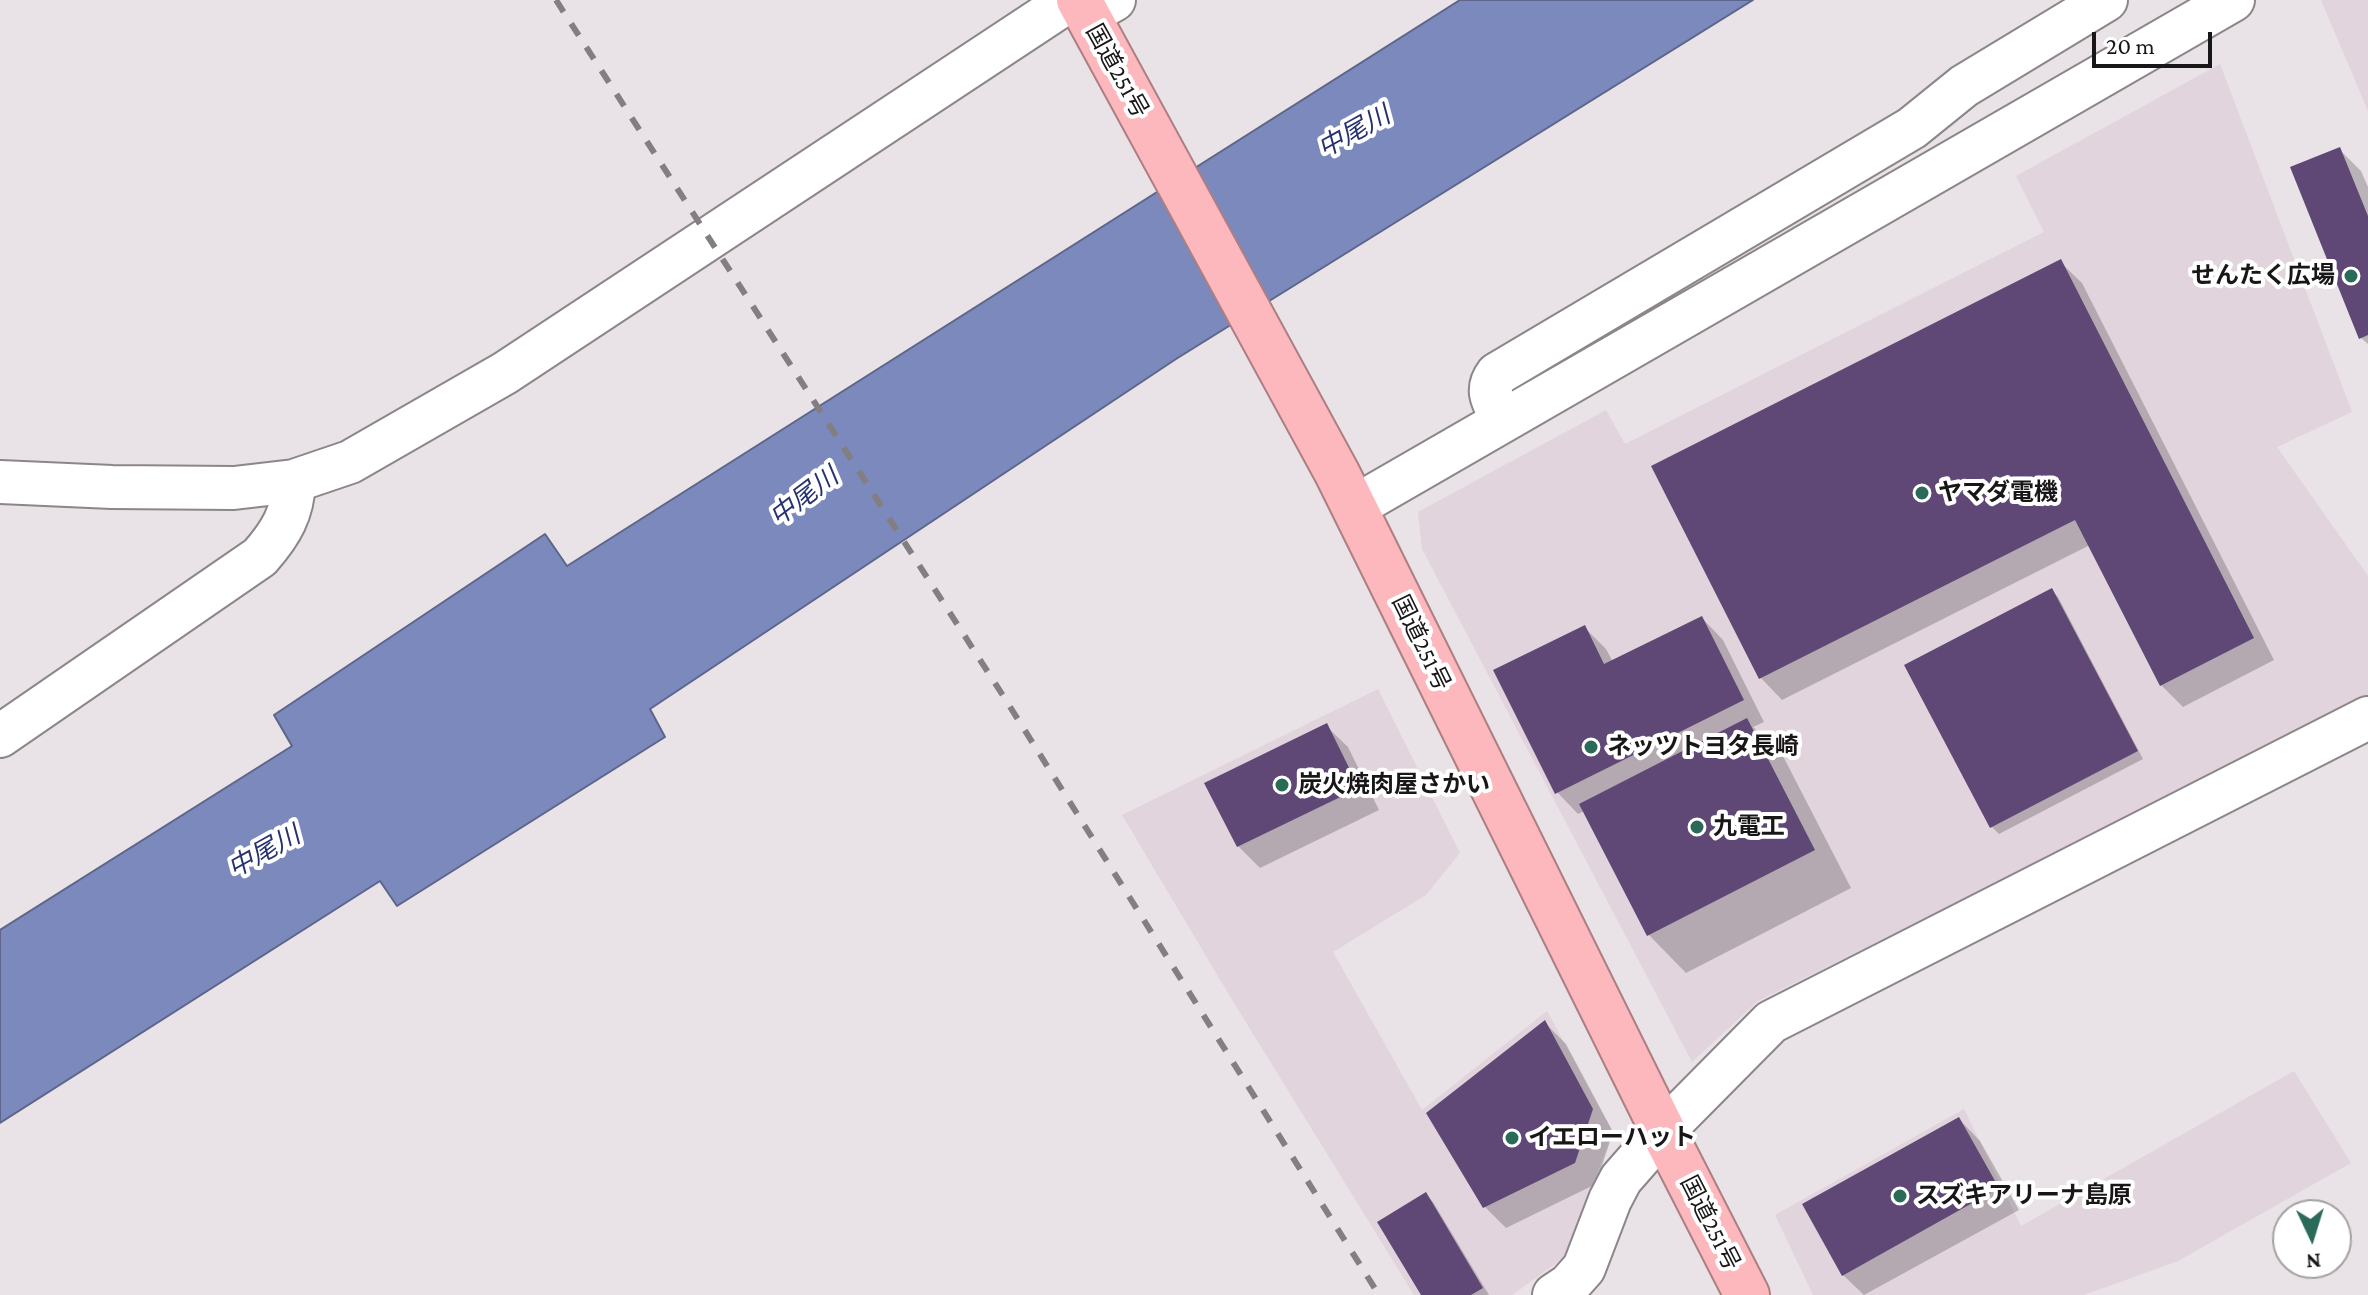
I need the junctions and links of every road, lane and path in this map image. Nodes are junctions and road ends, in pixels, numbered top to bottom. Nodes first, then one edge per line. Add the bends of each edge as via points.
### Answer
1 (2106, 0) edge
2 (2233, 0) edge
3 (1089, 9) edge
4 (1503, 421) junction
5 (294, 481) junction
6 (0, 482) edge
7 (1345, 490) junction
8 (2368, 718) edge
9 (0, 736) edge
10 (1663, 1131) junction
11 (1554, 1295) edge
12 (1747, 1295) edge

1 - 4 street via 1964,86 1912,128 1497,374 1489,392
2 - 4 street
3 - 5 street via 505,373 350,462
3 - 7 highway, 国道251号
4 - 7 street
5 - 6 street via 234,488
5 - 9 street via 288,517 260,557
7 - 10 highway, 国道251号
8 - 10 street via 1771,1022
10 - 11 street via 1621,1179 1584,1268
10 - 12 highway, 国道251号

